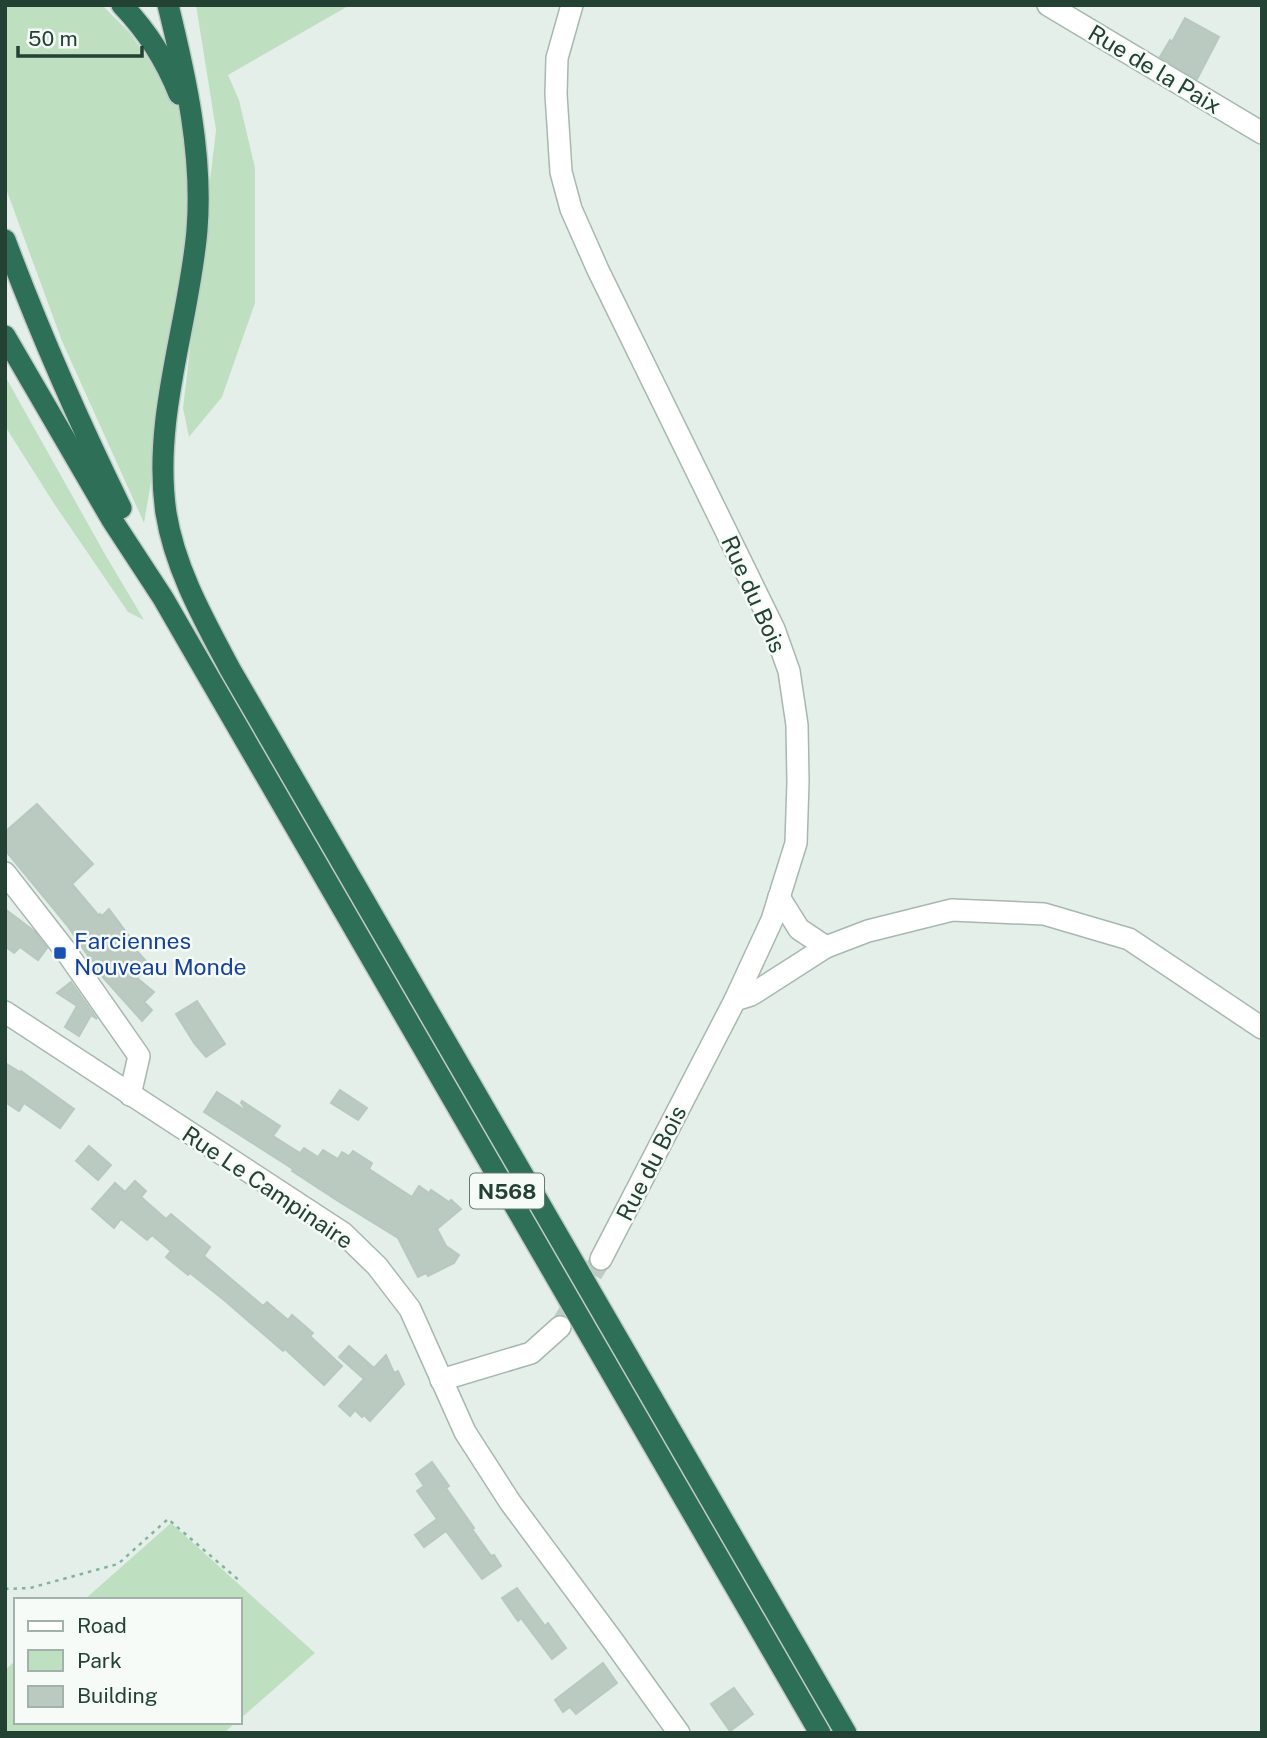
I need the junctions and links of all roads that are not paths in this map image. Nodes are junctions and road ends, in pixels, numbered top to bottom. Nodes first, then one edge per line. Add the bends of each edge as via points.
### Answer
1 (122, 5) edge
2 (169, 5) edge
3 (572, 5) edge
4 (1050, 6) edge
5 (193, 128) junction
6 (1262, 133) edge
7 (5, 240) edge
8 (5, 336) edge
9 (163, 598) junction
10 (5, 873) edge
11 (779, 897) junction
12 (826, 947) junction
13 (735, 1000) junction
14 (5, 1012) edge
15 (1262, 1028) edge
16 (130, 1095) junction
17 (601, 1259) tunnel mouth
18 (560, 1327) tunnel mouth
19 (441, 1380) junction
20 (679, 1733) edge
21 (820, 1733) edge
22 (846, 1733) edge

1 - 5 highway via 150,37 172,75
2 - 5 highway
3 - 11 street, Rue du Bois via 557,58 556,94 561,173 571,209 774,629 789,671 799,782 796,843
4 - 6 street, Rue de la Paix
5 - 22 highway, N568 via 197,229 170,388 162,474 166,514 190,591 230,669
7 - 9 highway via 64,386
8 - 9 highway
9 - 21 highway, N568
10 - 16 street via 139,1056
11 - 12 street via 799,929
11 - 13 street, Rue du Bois
12 - 13 street via 751,995
12 - 15 street via 868,930 952,910 1044,914 1129,939
13 - 17 street, Rue du Bois
14 - 16 street, Rue Le Campinaire
16 - 19 street, Rue Le Campinaire via 343,1233 410,1308
18 - 19 street via 531,1353
19 - 20 street, Rue Le Campinaire via 465,1432 510,1502

